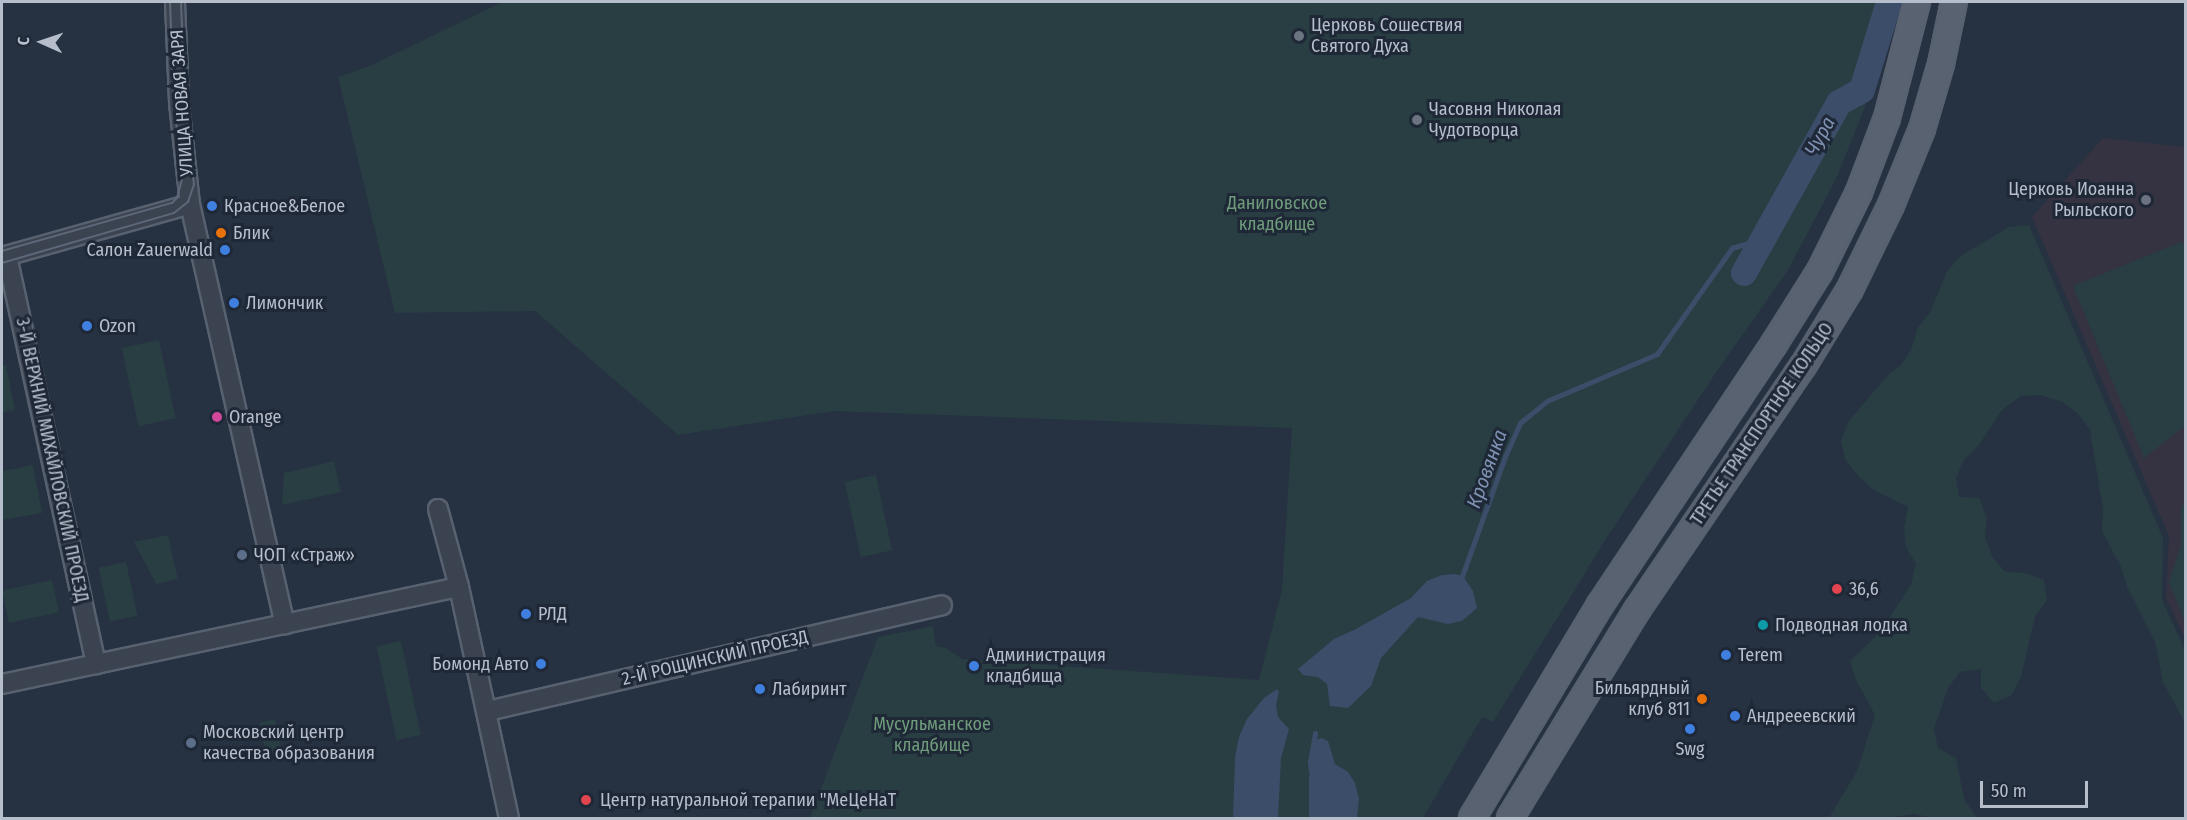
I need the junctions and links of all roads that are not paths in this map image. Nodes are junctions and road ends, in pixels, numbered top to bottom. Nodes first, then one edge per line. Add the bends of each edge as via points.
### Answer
1 (176, 2) edge
2 (1917, 2) edge
3 (1954, 2) edge
4 (190, 204) junction
5 (4, 256) edge
6 (438, 509) dead end
7 (459, 587) junction
8 (942, 605) dead end
9 (285, 624) junction
10 (96, 664) junction
11 (2, 684) edge
12 (488, 711) junction
13 (509, 819) edge
14 (1472, 819) edge
15 (1510, 819) edge

1 - 4 street, УЛИЦА НОВАЯ ЗАРЯ via 179,103
2 - 14 main road, ТРЕТЬЕ ТРАНСПОРТНОЕ КОЛЬЦО via 1887,118 1859,192 1820,271 1600,605
3 - 15 main road, ТРЕТЬЕ ТРАНСПОРТНОЕ КОЛЬЦО via 1922,129 1891,205 1844,298 1803,366 1637,610
4 - 5 street
4 - 9 street, УЛИЦА НОВАЯ ЗАРЯ
5 - 10 street, 3-Й ВЕРХНИЙ МИХАЙЛОВСКИЙ ПРОЕЗД
6 - 7 street
7 - 9 street
7 - 12 street
8 - 12 street, 2-Й РОЩИНСКИЙ ПРОЕЗД
9 - 10 street
10 - 11 street
12 - 13 street

